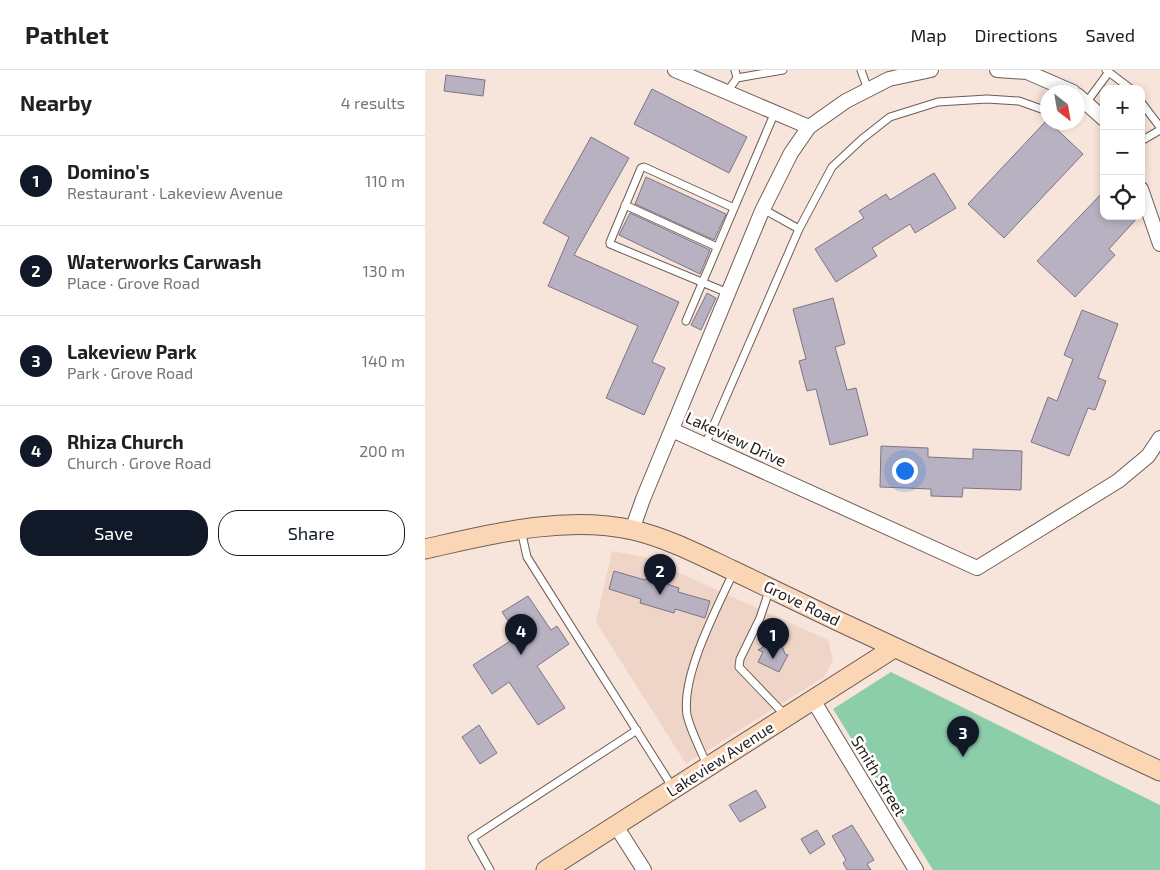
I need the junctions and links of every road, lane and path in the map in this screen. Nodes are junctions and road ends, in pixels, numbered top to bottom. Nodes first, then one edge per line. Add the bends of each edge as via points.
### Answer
1 (675, 70) edge
2 (783, 70) edge
3 (861, 70) edge
4 (931, 70) edge
5 (997, 70) edge
6 (1107, 71) edge
7 (736, 74) edge
8 (1057, 85) edge
9 (1126, 85) edge
10 (868, 90) junction
11 (727, 92) junction
12 (1085, 97) edge
13 (1085, 106) edge
14 (1040, 108) edge
15 (1145, 108) edge
16 (775, 112) junction
17 (1100, 116) edge
18 (809, 127) junction
19 (1160, 129) edge
20 (1145, 138) edge
21 (1145, 201) edge
22 (625, 205) junction
23 (734, 208) junction
24 (763, 209) junction
25 (799, 229) junction
26 (1160, 244) edge
27 (717, 247) junction
28 (702, 282) junction
29 (728, 293) junction
30 (685, 321) dead end
31 (672, 430) junction
32 (1160, 438) edge
33 (705, 445) junction
34 (521, 529) junction
35 (632, 530) junction
36 (425, 549) edge
37 (734, 571) junction
38 (770, 588) junction
39 (894, 648) junction
40 (813, 700) junction
41 (787, 716) junction
42 (637, 730) junction
43 (707, 767) junction
44 (1160, 770) edge
45 (673, 789) junction
46 (616, 826) junction
47 (490, 870) edge
48 (546, 870) edge
49 (644, 870) edge
50 (916, 870) edge

1 - 11 street
2 - 7 lane
3 - 10 lane
4 - 10 street, Lakeview Drive via 889,79
5 - 8 street via 1027,72
6 - 9 lane
6 - 12 lane
7 - 11 lane
10 - 18 street, Lakeview Drive
11 - 16 street
13 - 17 street
14 - 25 lane via 1019,101 987,99 938,102 890,117 832,167
15 - 19 lane
16 - 18 street
16 - 23 lane
18 - 24 street, Lakeview Drive via 791,153
19 - 20 lane
21 - 26 street
22 - 23 lane via 644,167
22 - 27 lane
22 - 28 lane via 610,244
23 - 27 lane
24 - 25 lane
24 - 29 street, Lakeview Drive
25 - 33 lane
27 - 28 lane
28 - 29 lane
28 - 30 lane
29 - 31 street, Lakeview Drive
31 - 33 street, Lakeview Drive
31 - 35 street
32 - 33 street, Lakeview Drive via 1148,456 1118,481 977,568
34 - 35 main road, Grove Road via 589,525
34 - 36 main road, Grove Road
34 - 42 lane via 527,557
35 - 37 main road, Grove Road via 673,543
37 - 38 main road, Grove Road
37 - 43 lane via 696,658 688,690 687,716
38 - 39 main road, Grove Road
38 - 41 lane via 739,667
39 - 40 main road, Lakeview Avenue
39 - 44 main road, Grove Road
40 - 41 main road, Lakeview Avenue
40 - 50 street, Smith Street
41 - 43 main road, Lakeview Avenue
42 - 45 lane
42 - 47 lane via 473,838
43 - 45 main road, Lakeview Avenue
45 - 46 main road, Lakeview Avenue
46 - 48 main road, Lakeview Avenue
46 - 49 street

